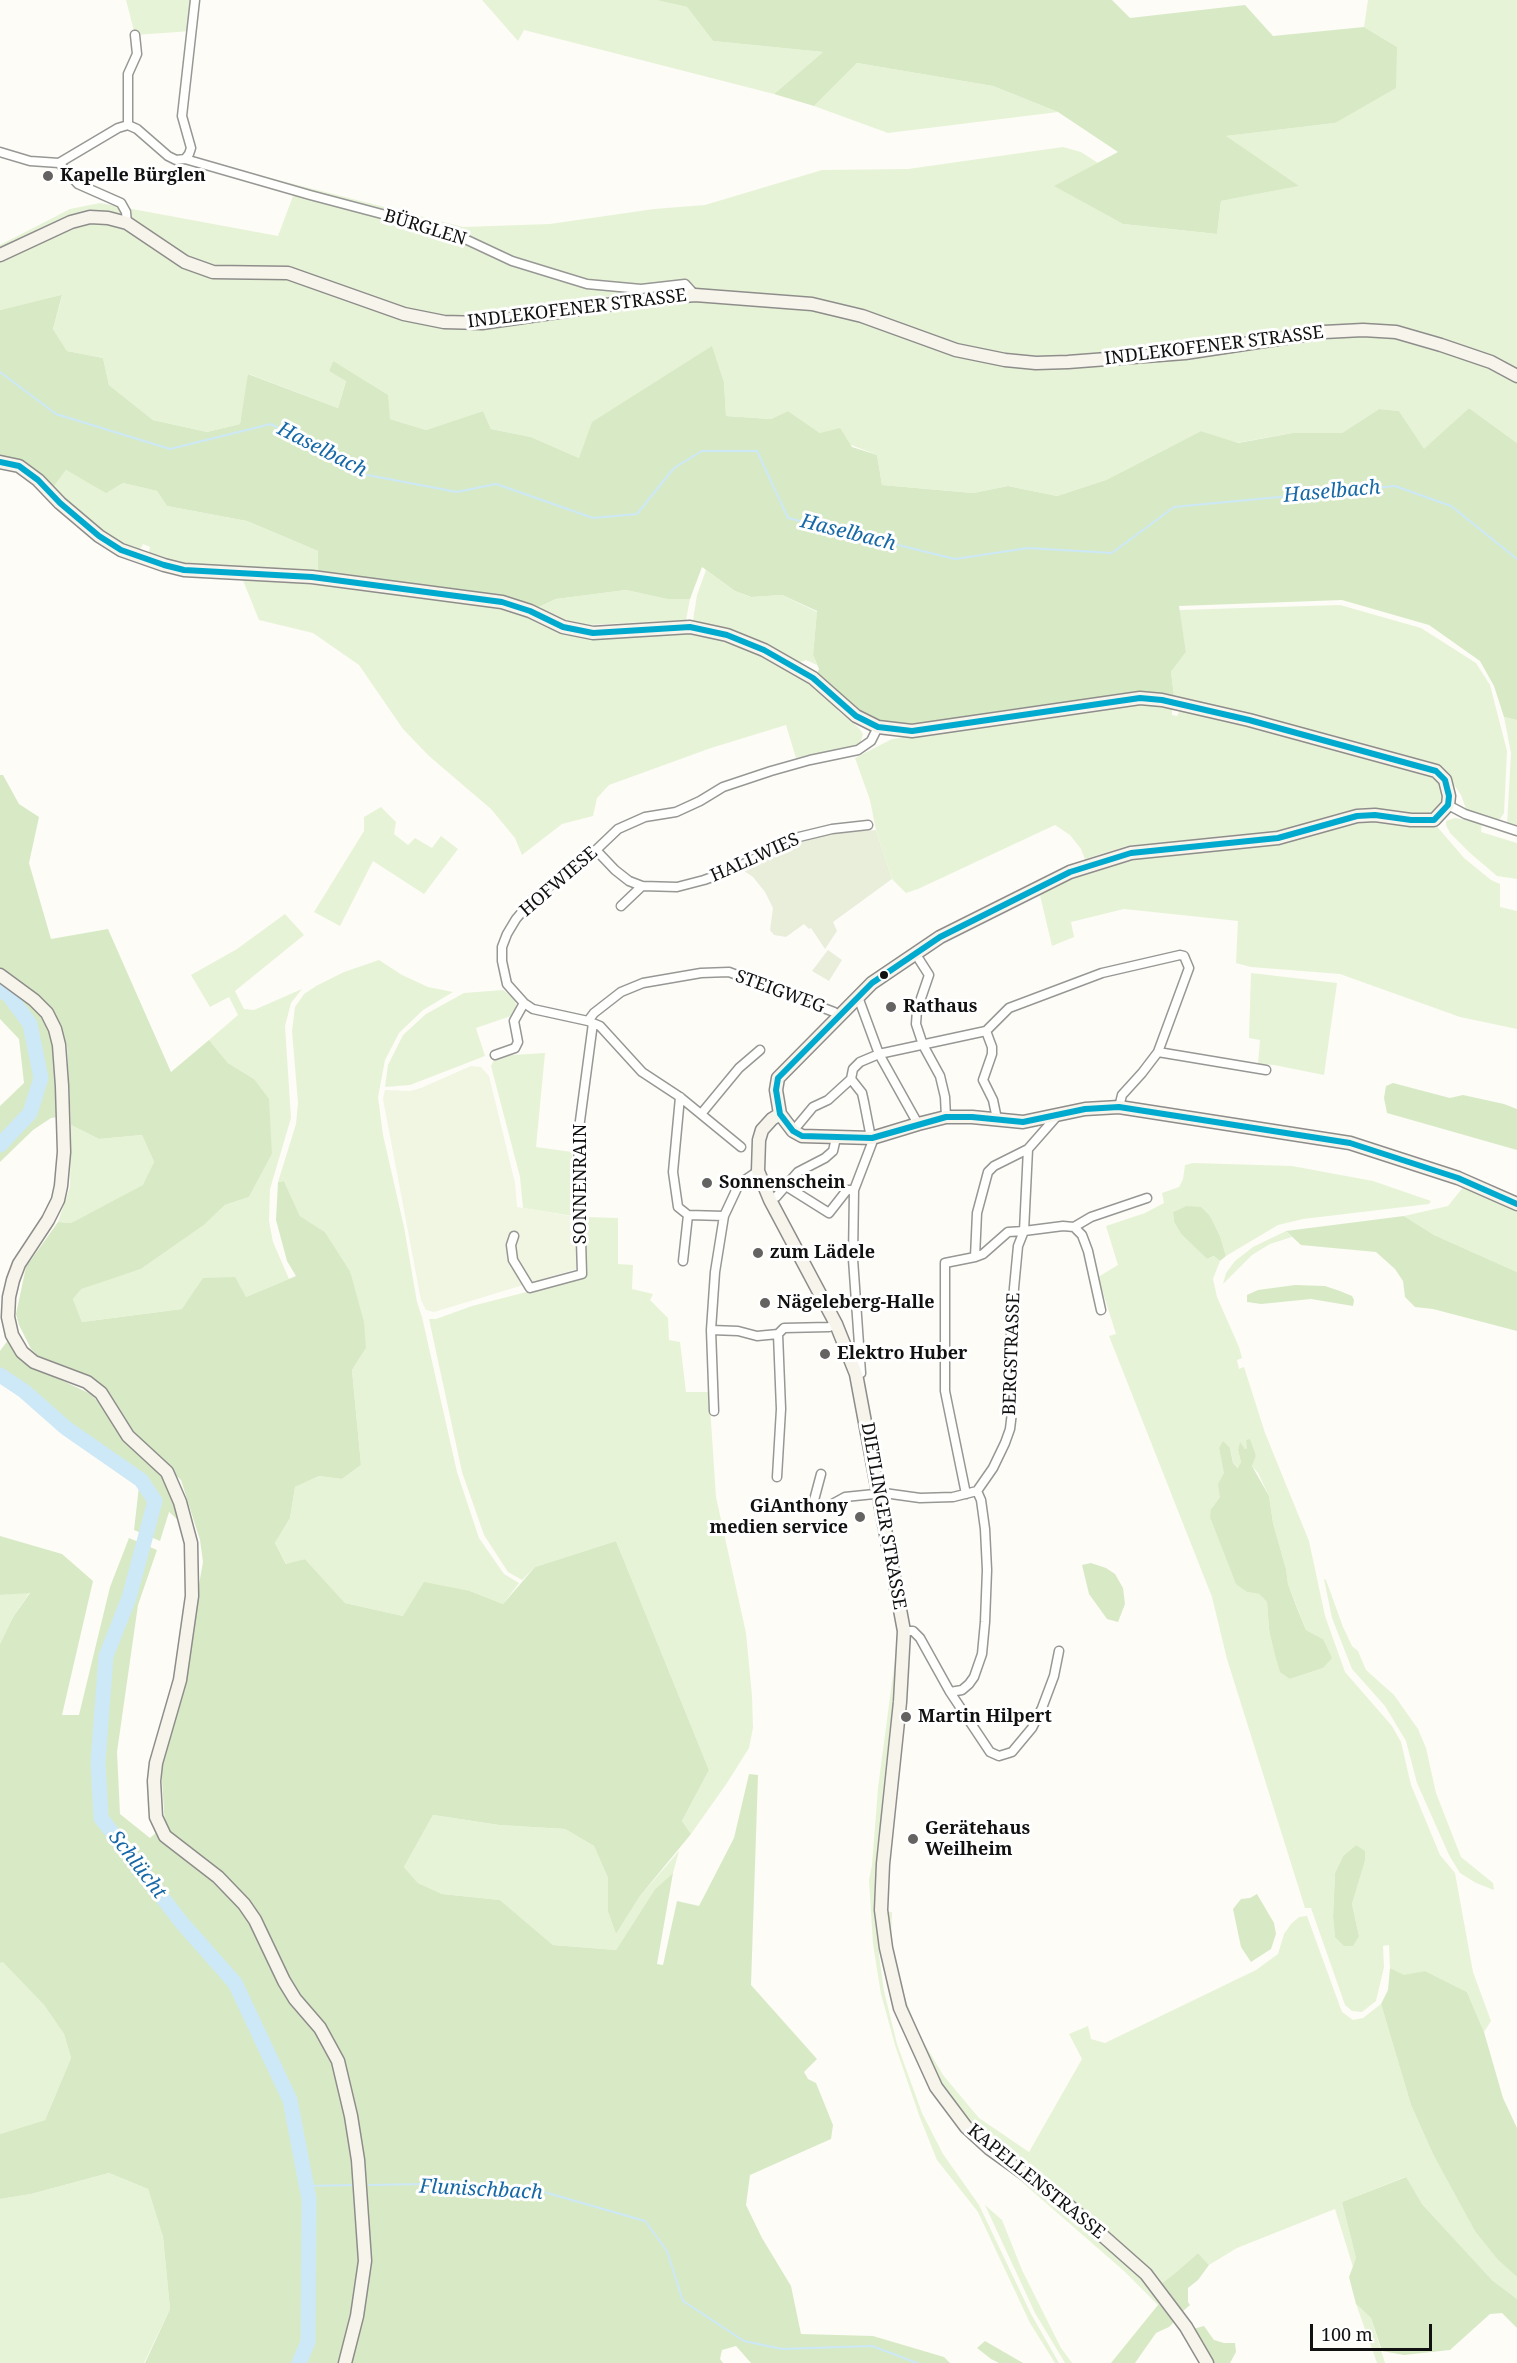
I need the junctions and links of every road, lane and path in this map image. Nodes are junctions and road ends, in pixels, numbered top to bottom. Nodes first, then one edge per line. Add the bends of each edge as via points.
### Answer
1 (195, 2) edge
2 (135, 34) dead end
3 (128, 125) junction
4 (0, 152) edge
5 (185, 159) junction
6 (59, 164) junction
7 (127, 223) junction
8 (0, 255) edge
9 (695, 295) junction
10 (1517, 376) edge
11 (0, 462) edge
12 (878, 727) junction
13 (1448, 805) junction
14 (868, 825) dead end
15 (1517, 831) edge
16 (596, 850) junction
17 (642, 886) junction
18 (621, 906) dead end
19 (915, 953) junction
20 (0, 975) edge
21 (858, 997) junction
22 (524, 1004) junction
23 (840, 1017) junction
24 (591, 1022) junction
25 (986, 1031) junction
26 (923, 1045) junction
27 (760, 1050) dead end
28 (1158, 1052) junction
29 (879, 1054) junction
30 (495, 1055) dead end
31 (1266, 1070) dead end
32 (851, 1079) junction
33 (680, 1097) junction
34 (1119, 1107) junction
35 (701, 1114) junction
36 (780, 1114) junction
37 (1057, 1116) junction
38 (946, 1118) junction
39 (997, 1119) junction
40 (918, 1124) junction
41 (793, 1131) junction
42 (836, 1138) junction
43 (872, 1138) junction
44 (741, 1147) dead end
45 (1028, 1149) junction
46 (758, 1171) junction
47 (786, 1186) junction
48 (854, 1190) junction
49 (1147, 1198) dead end
50 (770, 1200) junction
51 (1517, 1204) edge
52 (688, 1215) junction
53 (724, 1216) junction
54 (1074, 1227) junction
55 (1024, 1231) junction
56 (514, 1236) dead end
57 (975, 1257) junction
58 (683, 1262) dead end
59 (1101, 1310) dead end
60 (836, 1324) junction
61 (711, 1330) junction
62 (778, 1334) junction
63 (856, 1374) junction
64 (714, 1412) dead end
65 (821, 1473) dead end
66 (777, 1477) dead end
67 (976, 1491) junction
68 (877, 1494) junction
69 (966, 1494) junction
70 (904, 1631) junction
71 (1059, 1651) dead end
72 (950, 1692) junction
73 (886, 1948) joint
74 (345, 2363) edge
75 (1207, 2363) edge

1 - 5 street via 182,116 191,148
2 - 3 street via 138,54 128,74
3 - 5 street, BÜRGLEN via 168,156
3 - 6 street
4 - 6 street
5 - 9 street, BÜRGLEN via 450,231 512,261 586,284 641,289 685,284
6 - 7 street via 78,184 121,203
7 - 8 street, INDLEKOFENER STRASSE via 90,217
7 - 9 street, INDLEKOFENER STRASSE via 185,262 213,272 288,273 404,314 444,322 482,323
9 - 10 street, INDLEKOFENER STRASSE via 812,304 862,316 956,350 1015,361 1068,362 1185,353 1324,332 1363,330 1396,332 1491,362
11 - 12 street via 19,466 99,537 142,558 184,570 312,577 502,602 563,627 593,633 690,627 727,635 764,650 813,678 856,716
12 - 13 street via 912,731 1140,698 1162,700 1424,766 1444,780
12 - 16 street, HOFWIESE via 871,741 858,750 810,760 723,787 676,812 645,817 618,829
13 - 15 street
13 - 19 street via 1434,820 1357,816 1278,838 1131,853 1104,860 1010,901
14 - 17 street, HALLWIES via 799,837 704,880 677,886
16 - 17 street via 629,881
16 - 22 street, HOFWIESE via 533,899 507,934 502,954 507,984
17 - 18 street
19 - 21 street via 885,972
19 - 26 street via 929,975 917,1010 916,1023
20 - 74 street via 47,1013 59,1045 62,1086 61,1186 48,1220 13,1280 8,1317 12,1335 34,1362 87,1382 101,1393 128,1436 167,1472 180,1502 191,1543 192,1596 180,1680 153,1781 156,1817 165,1836 218,1877 244,1904 284,1981 320,2028 338,2061 358,2160 365,2261
21 - 23 street
21 - 29 street
22 - 24 street via 553,1015
22 - 30 street via 514,1021 518,1042 515,1048
23 - 24 street, STEIGWEG via 834,1011 729,972 643,983 621,992 594,1013
23 - 36 street via 778,1078
24 - 33 street via 600,1026 642,1072
24 - 56 street, SONNENRAIN via 578,1136 582,1274 530,1288 513,1260
25 - 26 street
25 - 28 street via 1009,1008 1058,988 1180,955 1189,968
25 - 39 street via 992,1054 983,1080
26 - 29 street
26 - 38 street via 940,1076
27 - 35 street via 739,1068
28 - 31 street
28 - 34 street via 1122,1095
29 - 32 street via 860,1062
29 - 40 street
32 - 41 street via 828,1100 813,1107
32 - 43 street via 862,1093
33 - 35 street
33 - 52 street via 673,1172 678,1208
34 - 37 street
34 - 51 street via 1350,1143 1458,1178
35 - 44 street
36 - 41 street
36 - 46 street, DIETLINGER STRASSE via 762,1130
37 - 39 street via 1023,1122
37 - 45 street
38 - 39 street
38 - 40 street
40 - 43 street
41 - 42 street via 802,1136
42 - 43 street
42 - 47 street via 825,1158 798,1172
43 - 48 street
45 - 55 street, BERGSTRASSE
45 - 57 street via 988,1172 977,1213
46 - 50 street, DIETLINGER STRASSE
46 - 53 street via 739,1184
47 - 48 street via 829,1213 847,1190
47 - 50 street
48 - 63 street via 853,1259 861,1373
49 - 54 street via 1091,1217
50 - 60 street, DIETLINGER STRASSE
52 - 53 street
52 - 58 street
53 - 61 street
54 - 55 street
54 - 59 street via 1088,1251
55 - 57 street via 1008,1232
55 - 67 street, BERGSTRASSE via 1018,1246 1014,1287 1010,1429 993,1468
57 - 69 street via 945,1263 945,1391
60 - 62 street via 784,1328
60 - 63 street, DIETLINGER STRASSE
61 - 62 street via 757,1336
61 - 64 street
62 - 66 street via 781,1409
63 - 68 street, DIETLINGER STRASSE
65 - 68 street via 813,1504 825,1508 845,1497
67 - 69 street
67 - 72 street via 981,1500 987,1569 982,1654 969,1684
68 - 69 street via 920,1498
68 - 70 street, DIETLINGER STRASSE
70 - 72 street via 913,1631 921,1638
70 - 73 street, DIETLINGER STRASSE via 882,1864 881,1910
71 - 72 street via 1042,1708 1032,1728 1012,1752 999,1756 990,1752
73 - 75 street, KAPELLENSTRASSE via 900,2008 916,2046 936,2087 966,2127 1068,2205 1146,2274 1186,2327

